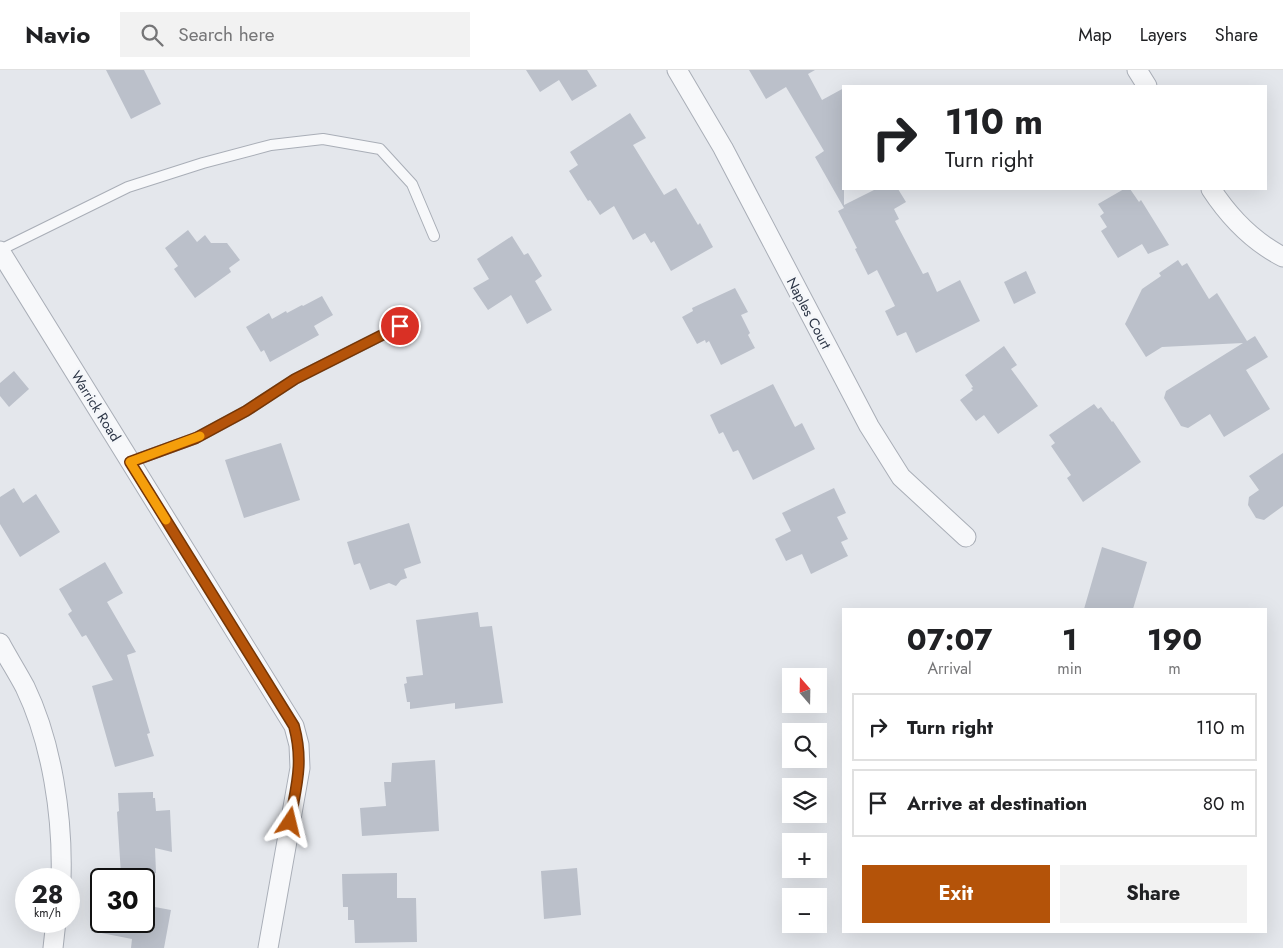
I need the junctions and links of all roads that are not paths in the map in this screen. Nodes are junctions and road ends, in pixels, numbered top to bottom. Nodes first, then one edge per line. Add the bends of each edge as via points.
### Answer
1 (677, 70) edge
2 (1137, 70) edge
3 (1146, 85) edge
4 (1212, 190) edge
5 (434, 236) dead end
6 (0, 250) edge
7 (1283, 257) edge
8 (400, 326) dead end
9 (130, 462) junction
10 (966, 538) dead end
11 (0, 643) edge
12 (61, 868) edge
13 (55, 933) edge
14 (53, 948) edge
15 (268, 948) edge

1 - 10 street, Naples Court via 723,148 868,426 901,477
2 - 3 street
4 - 7 street via 1224,209 1251,236
5 - 6 lane via 412,184 380,149 323,139 271,145 128,187
6 - 9 street, Warrick Road
8 - 9 lane via 295,379 196,438
9 - 15 street, Warrick Road via 294,726 300,768
11 - 12 street via 25,687 46,746 59,814
13 - 14 street

